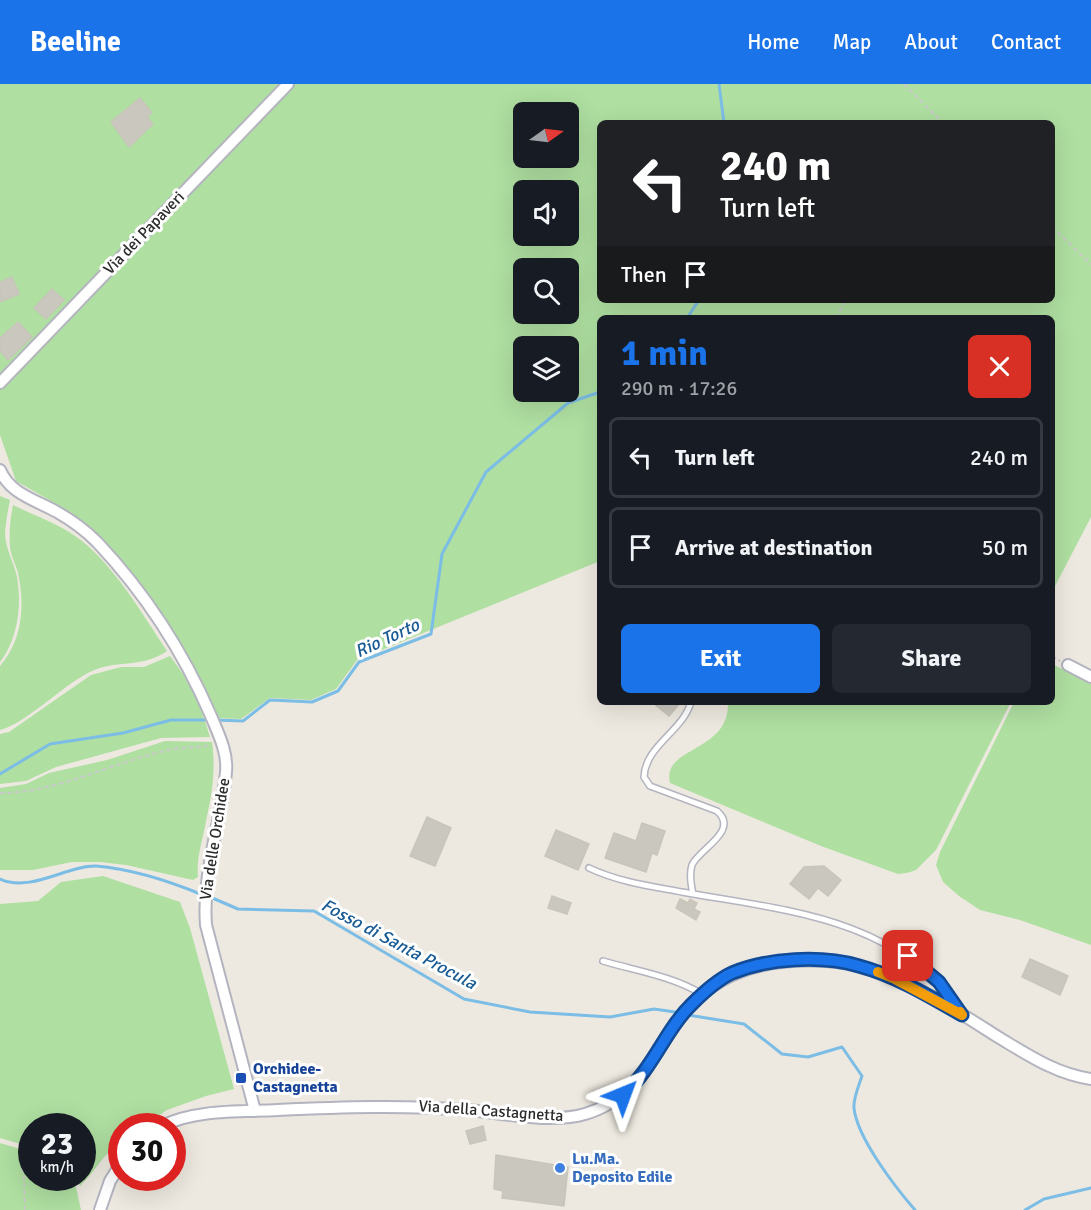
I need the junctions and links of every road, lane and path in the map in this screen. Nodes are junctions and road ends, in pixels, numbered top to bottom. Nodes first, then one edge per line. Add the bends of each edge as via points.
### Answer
1 (288, 84) edge
2 (904, 84) edge
3 (940, 120) edge
4 (1055, 230) edge
5 (1091, 264) edge
6 (0, 383) edge
7 (0, 470) edge
8 (4, 485) edge
9 (1068, 665) dead end
10 (1091, 677) edge
11 (690, 705) edge
12 (221, 741) junction
13 (0, 793) edge
14 (590, 868) dead end
15 (693, 894) junction
16 (603, 961) dead end
17 (702, 994) junction
18 (962, 1015) junction
19 (1091, 1079) edge
20 (255, 1111) junction
21 (186, 1118) edge
22 (108, 1187) edge
23 (24, 1191) edge
24 (25, 1210) edge
25 (100, 1210) edge

1 - 6 street, Via dei Papaveri
2 - 3 path
4 - 5 path
7 - 8 street, Via delle Orchidee
8 - 12 street, Via delle Orchidee via 67,517 105,551 176,644
9 - 10 street
11 - 15 lane via 651,757 644,777 650,786 717,811 723,818 721,834 693,863
12 - 13 path via 171,749 43,787
12 - 20 street, Via delle Orchidee via 226,774 205,888 205,918
14 - 15 lane via 622,881
15 - 18 lane via 797,913 883,942 934,977
16 - 17 lane via 675,980
17 - 18 street, Via della Castagnetta via 746,968 825,961 855,965 895,979
17 - 20 street, Via della Castagnetta via 628,1090 602,1108 580,1116 551,1118 403,1105
18 - 19 street, Via della Castagnetta via 1044,1064
20 - 21 street, Via della Castagnetta
22 - 25 street
23 - 24 path

